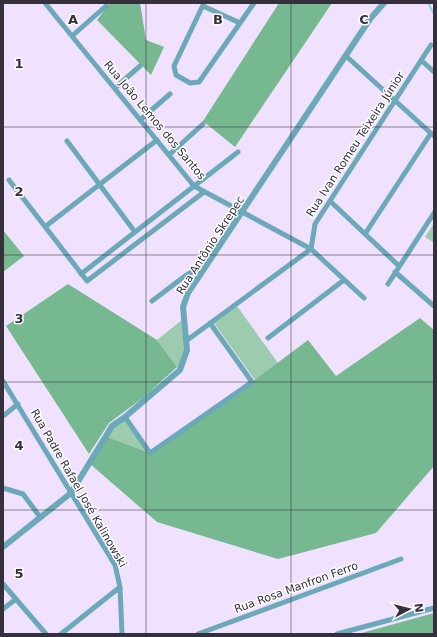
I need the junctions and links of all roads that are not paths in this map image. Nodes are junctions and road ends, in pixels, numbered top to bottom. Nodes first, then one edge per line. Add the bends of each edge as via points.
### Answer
1 (45, 3) edge
2 (254, 3) edge
3 (384, 3) edge
4 (204, 4) edge
5 (106, 6) dead end
6 (240, 23) junction
7 (72, 36) junction
8 (431, 45) dead end
9 (346, 56) junction
10 (421, 60) junction
11 (140, 66) dead end
12 (434, 72) edge
13 (115, 88) junction
14 (170, 94) dead end
15 (395, 100) junction
16 (140, 120) junction
17 (203, 124) dead end
18 (432, 134) edge
19 (157, 140) junction
20 (68, 141) dead end
21 (238, 152) dead end
22 (169, 155) junction
23 (9, 180) dead end
24 (99, 184) junction
25 (194, 186) junction
26 (204, 192) junction
27 (330, 201) junction
28 (243, 212) junction
29 (434, 213) edge
30 (158, 214) junction
31 (164, 222) junction
32 (46, 226) junction
33 (135, 232) junction
34 (364, 234) junction
35 (311, 249) junction
36 (207, 263) junction
37 (399, 266) junction
38 (395, 272) junction
39 (81, 274) junction
40 (344, 280) junction
41 (388, 284) dead end
42 (364, 298) dead end
43 (152, 302) dead end
44 (434, 306) edge
45 (210, 323) junction
46 (268, 338) dead end
47 (186, 341) junction
48 (3, 381) edge
49 (18, 404) junction
50 (3, 416) edge
51 (125, 418) junction
52 (3, 488) edge
53 (71, 492) junction
54 (40, 517) junction
55 (3, 547) edge
56 (401, 559) dead end
57 (3, 584) edge
58 (120, 587) junction
59 (16, 599) junction
60 (434, 608) edge
61 (3, 610) edge
62 (46, 634) edge
63 (61, 634) edge
64 (122, 634) edge
65 (198, 634) edge
66 (337, 634) edge

1 - 7 street, Rua João Lemos dos Santos
2 - 6 street
3 - 9 street, Rua Antônio Skrepec via 370,18
4 - 6 street
4 - 6 street via 174,66 176,74 190,83 199,82
5 - 7 street
7 - 13 street, Rua João Lemos dos Santos
8 - 10 street, Rua Ivan Romeu Teixeira Júnior
9 - 15 street
9 - 28 street, Rua Antônio Skrepec
10 - 12 street
10 - 15 street, Rua Ivan Romeu Teixeira Júnior
11 - 13 street
13 - 16 street, Rua João Lemos dos Santos
14 - 16 street
15 - 18 street
15 - 27 street, Rua Ivan Romeu Teixeira Júnior
16 - 19 street, Rua João Lemos dos Santos
17 - 22 street
18 - 34 street
19 - 22 street, Rua João Lemos dos Santos
19 - 24 street
20 - 24 street
21 - 25 street
22 - 25 street, Rua João Lemos dos Santos
23 - 32 street
24 - 32 street
24 - 33 street
25 - 26 street, Rua João Lemos dos Santos
25 - 30 street
26 - 28 street, Rua João Lemos dos Santos
26 - 31 street
27 - 34 street
27 - 35 street, Rua Ivan Romeu Teixeira Júnior via 315,224
28 - 35 street, Rua João Lemos dos Santos
28 - 36 street, Rua Antônio Skrepec
29 - 37 street
30 - 31 street
30 - 33 street
31 - 39 street via 87,281
32 - 39 street
33 - 39 street
34 - 37 street
35 - 40 street, Rua João Lemos dos Santos
35 - 45 street
36 - 43 street via 185,276
36 - 47 street, Rua Antônio Skrepec via 184,302
37 - 38 street
38 - 41 street
38 - 44 street
40 - 42 street, Rua João Lemos dos Santos
40 - 46 street
45 - 47 street
45 - 51 street via 252,382 150,453
47 - 51 street, Rua Antônio Skrepec via 186,355 180,370
48 - 49 street, Rua Padre Rafael José Kalinowski
49 - 50 street
49 - 53 street, Rua Padre Rafael José Kalinowski
51 - 53 street, Rua Antônio Skrepec via 107,432
52 - 54 street via 23,494
53 - 54 street
53 - 58 street, Rua Padre Rafael José Kalinowski via 115,565
54 - 55 street
56 - 65 street, Rua Rosa Manfron Ferro
57 - 59 street
58 - 63 street
58 - 64 street, Rua Padre Rafael José Kalinowski
59 - 61 street
59 - 62 street
60 - 66 street

